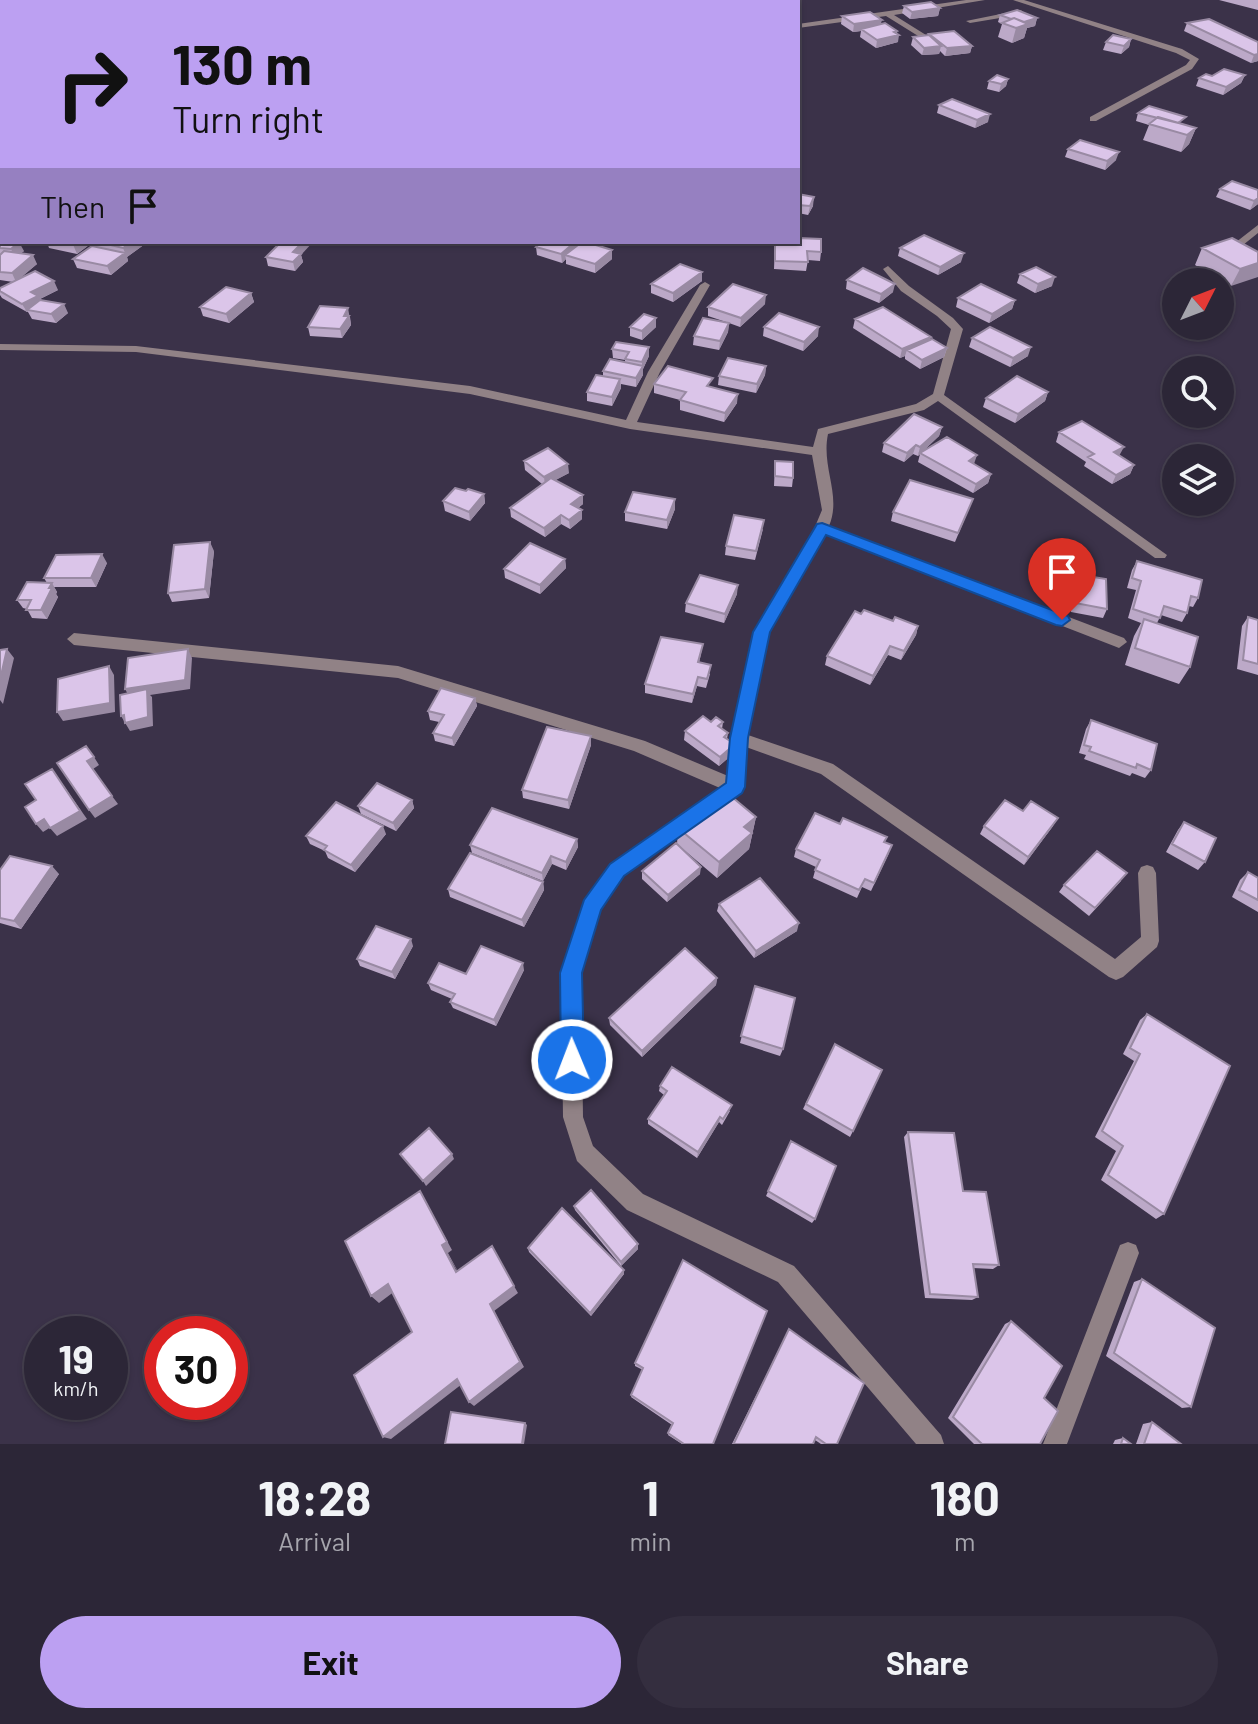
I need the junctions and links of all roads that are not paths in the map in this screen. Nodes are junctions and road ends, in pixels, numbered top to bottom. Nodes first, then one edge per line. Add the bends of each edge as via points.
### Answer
1 (981, 0) edge
2 (1017, 0) edge
3 (1042, 8) junction
4 (887, 13) junction
5 (970, 21) dead end
6 (800, 26) edge
7 (923, 37) edge
8 (1093, 119) dead end
9 (1258, 228) edge
10 (1258, 257) edge
11 (888, 269) dead end
12 (705, 285) dead end
13 (0, 347) edge
14 (938, 396) junction
15 (630, 425) junction
16 (818, 452) junction
17 (822, 528) junction
18 (1160, 555) dead end
19 (74, 639) dead end
20 (1119, 642) dead end
21 (739, 738) junction
22 (735, 787) junction
23 (1147, 873) dead end
24 (1128, 1253) dead end
25 (932, 1444) edge
26 (1055, 1444) edge

1 - 4 street
2 - 3 street
3 - 5 street
3 - 8 street via 1195,59
4 - 6 street
4 - 7 street
9 - 10 street via 1236,246
11 - 14 street via 922,304 947,316 957,329
12 - 15 street
13 - 15 street via 136,349 440,386
14 - 16 street via 920,407 822,432
14 - 18 street
15 - 16 street
16 - 17 street via 829,510
17 - 20 street
17 - 21 street via 761,632
19 - 22 street via 398,672 639,746
21 - 22 street
21 - 23 street via 827,769 1116,971 1150,941
22 - 25 street via 617,870 591,906 571,973 573,1117 585,1153 635,1202 786,1274
24 - 26 street

